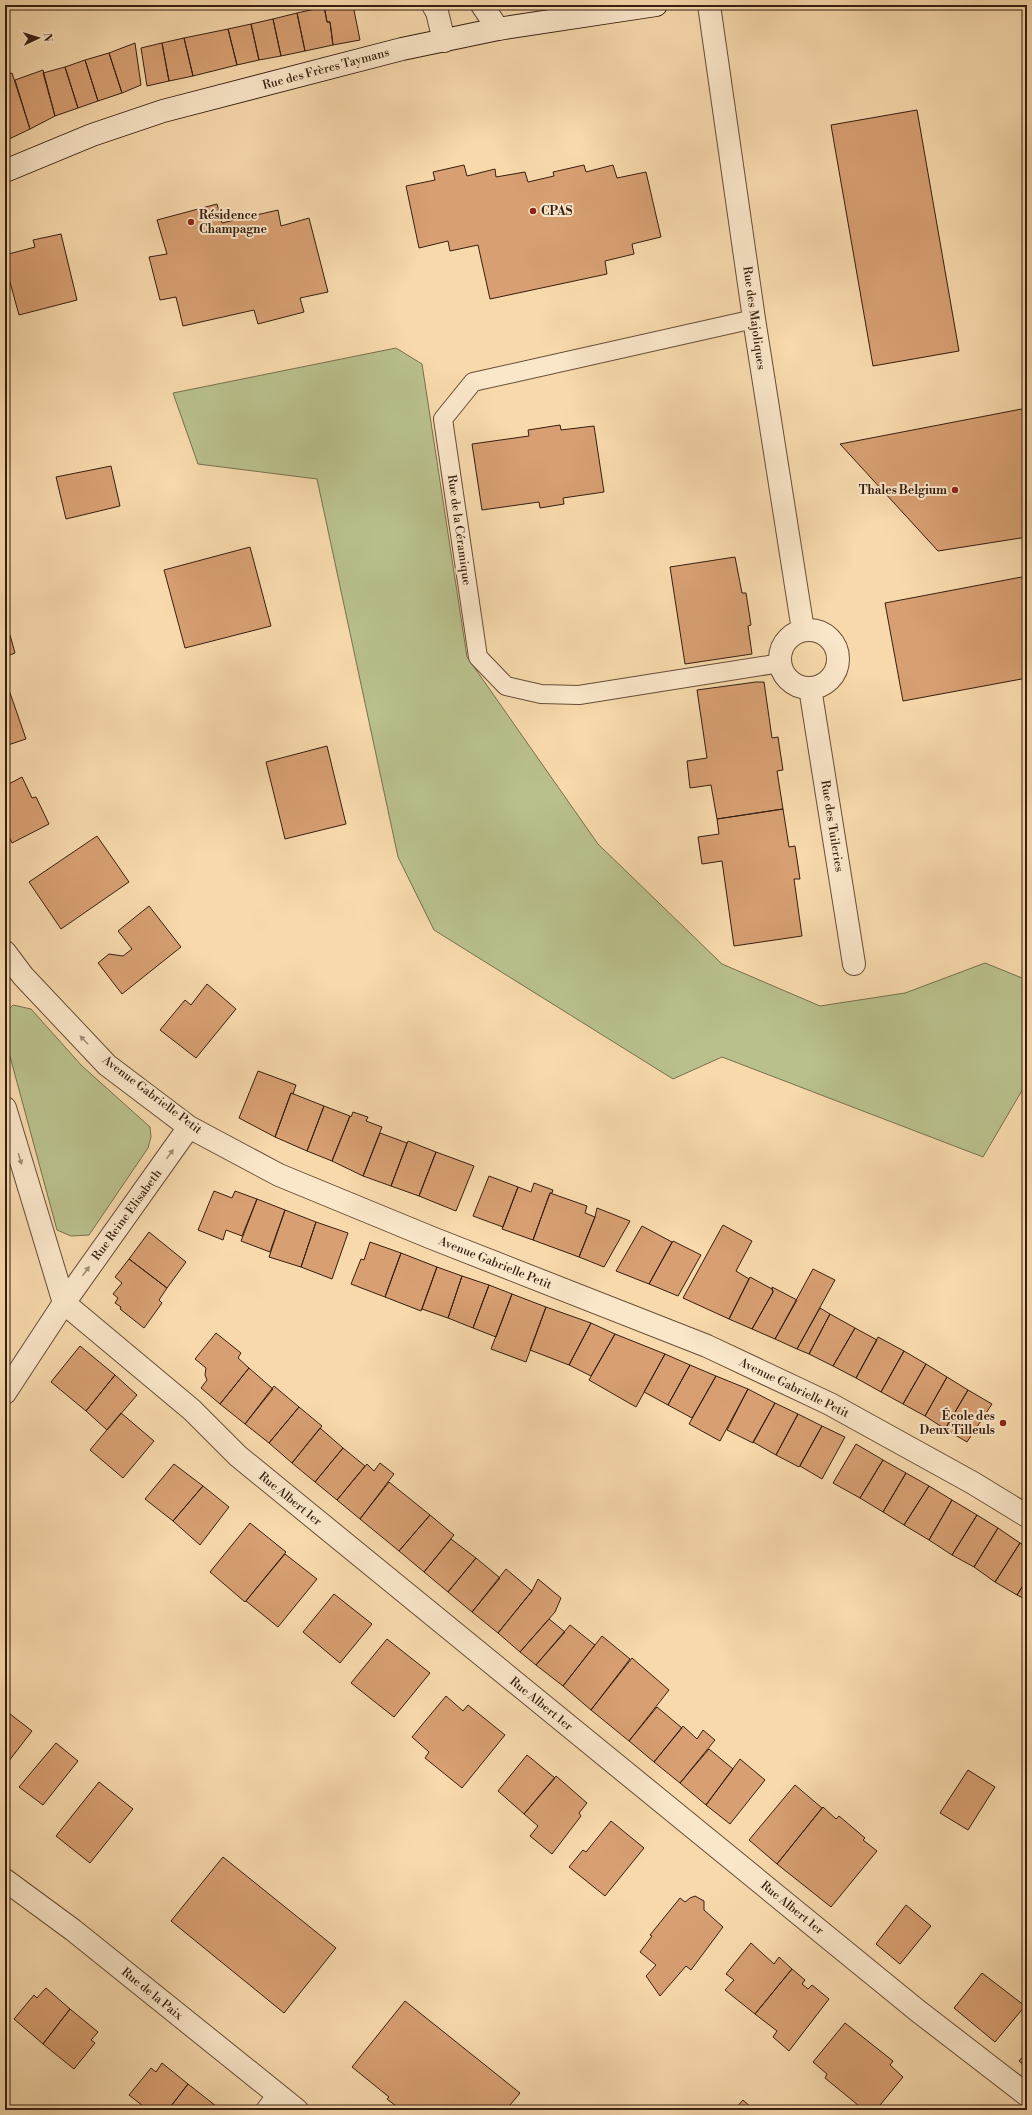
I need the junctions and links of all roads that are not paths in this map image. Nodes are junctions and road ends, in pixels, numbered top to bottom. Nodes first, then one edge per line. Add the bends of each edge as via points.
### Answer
1 (433, 5) edge
2 (482, 5) edge
3 (656, 5) edge
4 (709, 5) edge
5 (498, 29) junction
6 (444, 41) junction
7 (5, 171) edge
8 (754, 320) junction
9 (803, 630) junction
10 (781, 663) junction
11 (810, 688) junction
12 (5, 952) edge
13 (854, 964) dead end
14 (5, 1108) edge
15 (189, 1127) junction
16 (64, 1303) junction
17 (5, 1393) edge
18 (1027, 1516) edge
19 (5, 1880) edge
20 (1027, 2095) edge
21 (271, 2102) edge
22 (297, 2110) edge

1 - 6 street
2 - 5 street
3 - 5 street, Rue des Frères Taymans
4 - 8 street, Rue des Majoliques
5 - 6 street, Rue des Frères Taymans
6 - 7 street, Rue des Frères Taymans via 163,111 92,135
8 - 9 street, Rue des Majoliques
8 - 10 lane, Rue de la Céramique via 473,382 443,420 478,657 506,686 541,694 579,695
9 - 10 street via 785,642 781,652
9 - 11 street via 824,633 832,640 838,655 836,671 830,680 821,686
10 - 11 street via 784,673 791,681
11 - 13 street, Rue des Tuileries
15 -> 12 street, Avenue Gabrielle Petit via 107,1064 23,976
14 -> 16 street
16 -> 15 street, Rue Reine Elisabeth
15 - 18 street, Avenue Gabrielle Petit via 279,1175 715,1350 830,1404
16 - 17 street, Rue Reine Elisabeth
16 - 20 street, Rue Albert 1er via 192,1410 244,1462 911,2006
19 - 21 street, Rue de la Paix via 78,1934
21 - 22 street, Rue de la Paix

